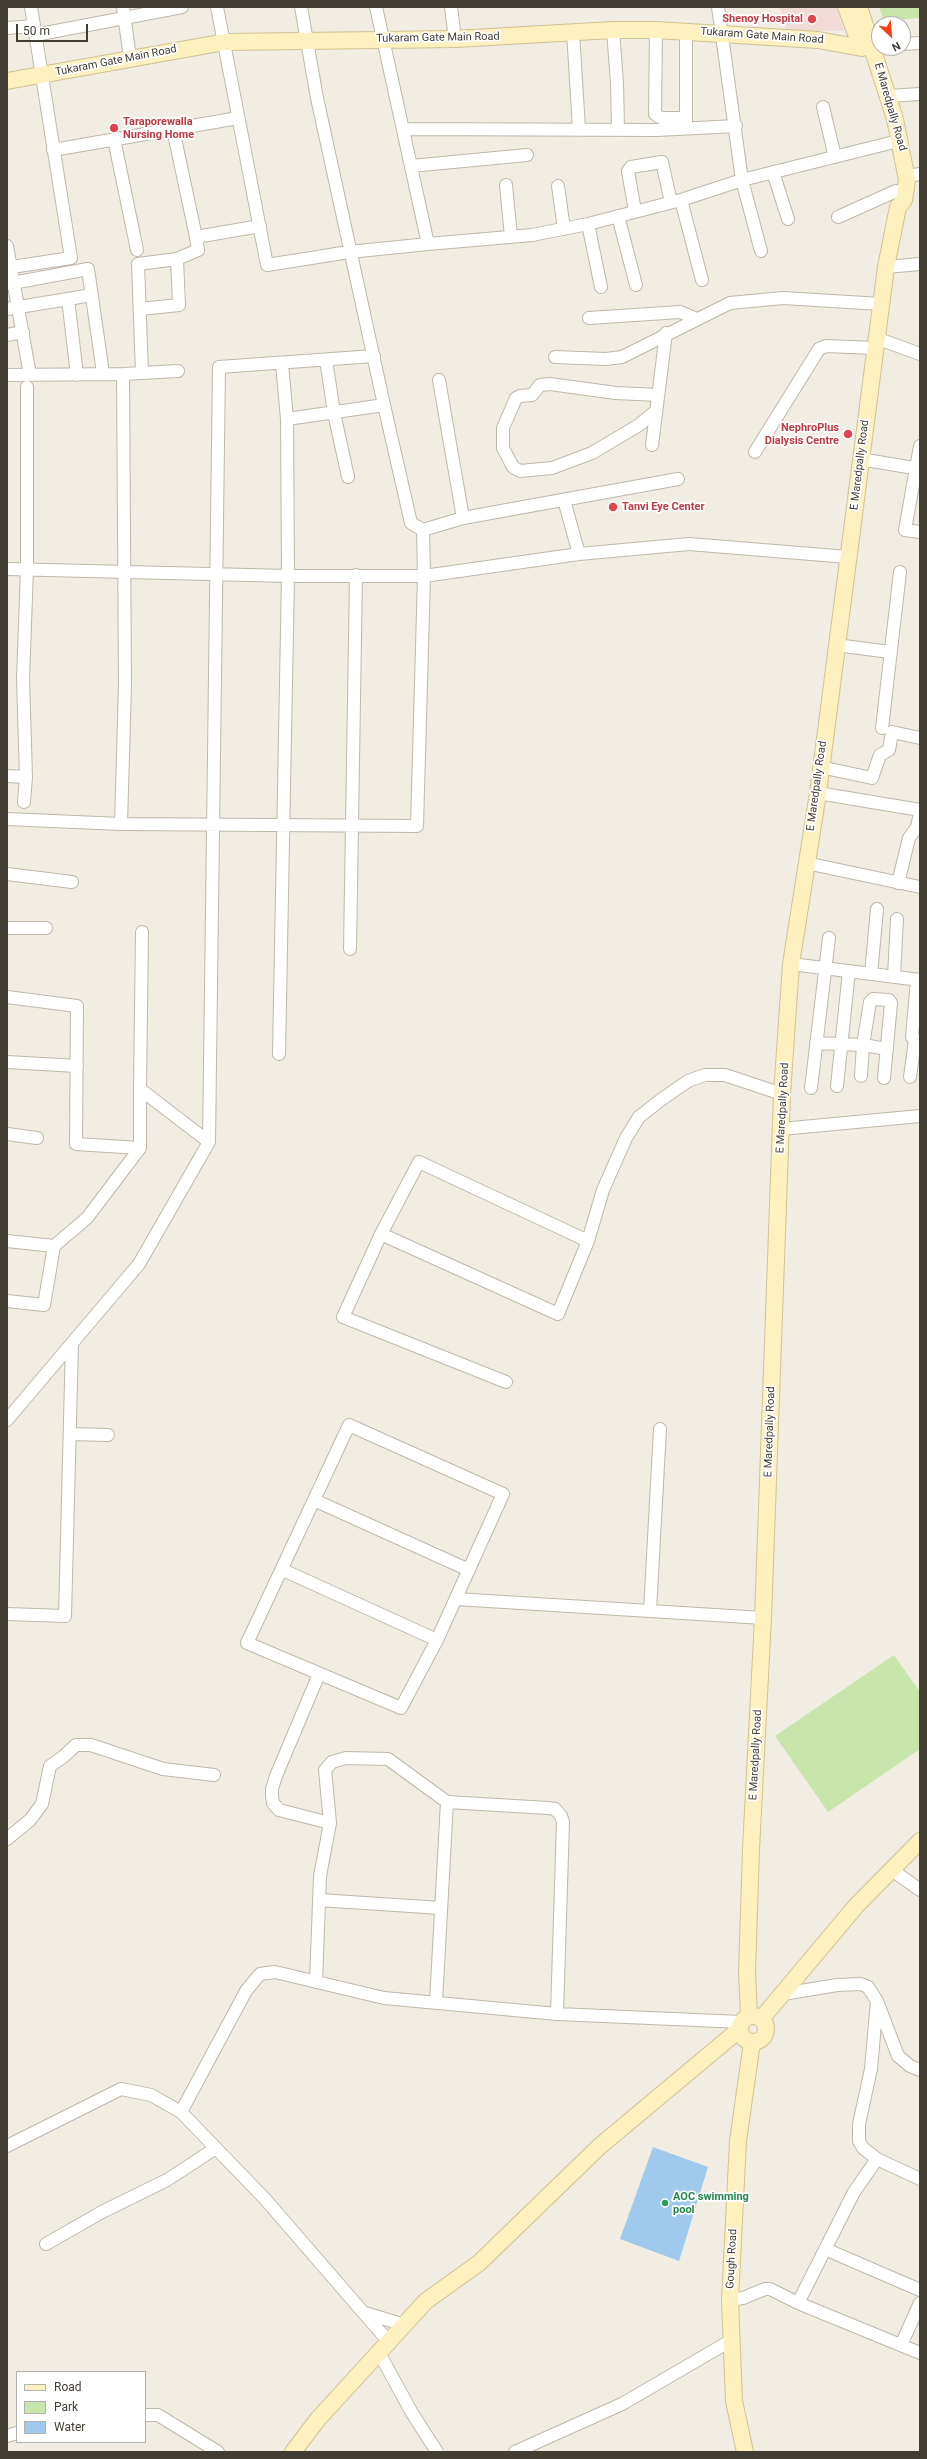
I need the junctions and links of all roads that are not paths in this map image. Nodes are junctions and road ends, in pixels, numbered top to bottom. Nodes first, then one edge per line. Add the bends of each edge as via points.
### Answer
1 (30, 7) edge
2 (182, 7) edge
3 (217, 7) edge
4 (301, 7) edge
5 (376, 7) edge
6 (451, 7) edge
7 (718, 7) edge
8 (846, 7) edge
9 (859, 7) edge
10 (124, 13) edge
11 (7, 28) edge
12 (35, 30) junction
13 (613, 30) junction
14 (656, 30) junction
15 (686, 30) junction
16 (574, 32) junction
17 (721, 33) junction
18 (307, 39) junction
19 (382, 39) junction
20 (455, 39) junction
21 (225, 42) junction
22 (871, 46) edge
23 (872, 56) edge
24 (874, 56) edge
25 (130, 58) junction
26 (41, 76) junction
27 (7, 81) edge
28 (920, 94) edge
29 (888, 96) junction
30 (822, 106) dead end
31 (238, 118) junction
32 (686, 123) junction
33 (736, 126) junction
34 (173, 128) junction
35 (403, 129) junction
36 (579, 130) junction
37 (618, 130) junction
38 (114, 139) junction
39 (890, 143) junction
40 (53, 150) junction
41 (839, 150) junction
42 (527, 156) dead end
43 (411, 166) junction
44 (773, 172) junction
45 (914, 175) edge
46 (742, 180) junction
47 (506, 185) dead end
48 (558, 186) dead end
49 (896, 191) junction
50 (676, 201) junction
51 (898, 207) junction
52 (635, 211) junction
53 (618, 216) junction
54 (838, 217) dead end
55 (788, 220) dead end
56 (588, 224) junction
57 (260, 226) junction
58 (564, 229) junction
59 (196, 237) junction
60 (511, 237) junction
61 (428, 244) junction
62 (7, 246) edge
63 (137, 250) dead end
64 (761, 251) dead end
65 (349, 252) junction
66 (177, 259) junction
67 (920, 264) edge
68 (12, 267) junction
69 (886, 267) junction
70 (702, 280) dead end
71 (11, 283) edge
72 (636, 286) dead end
73 (601, 287) dead end
74 (92, 295) junction
75 (68, 299) junction
76 (881, 304) junction
77 (13, 308) edge
78 (140, 308) junction
79 (589, 318) dead end
80 (697, 319) junction
81 (23, 332) junction
82 (666, 333) junction
83 (7, 335) edge
84 (876, 343) junction
85 (920, 354) edge
86 (374, 356) junction
87 (555, 357) dead end
88 (326, 360) junction
89 (282, 364) junction
90 (178, 371) dead end
91 (103, 373) junction
92 (142, 373) junction
93 (30, 374) junction
94 (122, 374) junction
95 (7, 375) edge
96 (77, 375) junction
97 (439, 380) dead end
98 (27, 388) dead end
99 (658, 396) junction
100 (384, 405) junction
101 (656, 411) junction
102 (334, 413) junction
103 (286, 419) junction
104 (652, 445) dead end
105 (920, 446) edge
106 (755, 452) dead end
107 (860, 459) junction
108 (918, 468) edge
109 (348, 477) dead end
110 (678, 479) dead end
111 (564, 500) junction
112 (463, 518) junction
113 (423, 530) junction
114 (920, 532) edge
115 (579, 554) junction
116 (848, 557) junction
117 (7, 569) edge
118 (27, 569) junction
119 (124, 571) junction
120 (900, 572) dead end
121 (217, 573) junction
122 (356, 575) junction
123 (288, 576) junction
124 (424, 576) junction
125 (836, 645) junction
126 (890, 652) junction
127 (882, 728) dead end
128 (920, 738) edge
129 (820, 767) junction
130 (7, 776) edge
131 (26, 777) junction
132 (818, 793) junction
133 (24, 802) dead end
134 (920, 810) edge
135 (920, 813) edge
136 (7, 819) edge
137 (121, 824) junction
138 (214, 825) junction
139 (283, 825) junction
140 (353, 825) junction
141 (806, 863) junction
142 (7, 874) edge
143 (72, 882) dead end
144 (898, 883) junction
145 (920, 887) edge
146 (877, 909) dead end
147 (897, 919) dead end
148 (7, 928) edge
149 (46, 928) dead end
150 (142, 932) dead end
151 (828, 938) dead end
152 (350, 948) dead end
153 (791, 964) junction
154 (825, 968) junction
155 (849, 971) junction
156 (871, 974) junction
157 (894, 976) junction
158 (918, 980) edge
159 (7, 997) edge
160 (816, 1043) junction
161 (842, 1044) junction
162 (863, 1045) junction
163 (887, 1049) junction
164 (916, 1053) edge
165 (279, 1054) dead end
166 (7, 1062) edge
167 (77, 1066) junction
168 (860, 1076) dead end
169 (910, 1077) dead end
170 (884, 1078) dead end
171 (837, 1086) dead end
172 (811, 1088) dead end
173 (140, 1089) junction
174 (782, 1094) junction
175 (920, 1116) edge
176 (781, 1129) junction
177 (7, 1134) edge
178 (37, 1138) dead end
179 (209, 1142) junction
180 (140, 1148) junction
181 (381, 1234) junction
182 (7, 1241) edge
183 (588, 1241) junction
184 (54, 1246) junction
185 (7, 1301) edge
186 (72, 1343) junction
187 (506, 1382) dead end
188 (7, 1420) edge
189 (660, 1429) dead end
190 (70, 1434) junction
191 (108, 1435) dead end
192 (314, 1500) junction
193 (283, 1570) junction
194 (469, 1570) junction
195 (456, 1599) junction
196 (650, 1611) junction
197 (7, 1614) edge
198 (763, 1618) junction
199 (437, 1640) junction
200 (318, 1674) junction
201 (214, 1775) dead end
202 (447, 1802) junction
203 (330, 1823) junction
204 (7, 1839) edge
205 (920, 1841) edge
206 (892, 1870) junction
207 (920, 1890) edge
208 (319, 1900) junction
209 (441, 1908) junction
210 (316, 1982) junction
211 (783, 1994) junction
212 (876, 2001) junction
213 (436, 2002) junction
214 (557, 2014) junction
215 (748, 2021) junction
216 (752, 2042) junction
217 (920, 2070) edge
218 (181, 2112) junction
219 (7, 2146) edge
220 (216, 2148) junction
221 (877, 2159) junction
222 (920, 2179) edge
223 (46, 2244) dead end
224 (825, 2249) junction
225 (920, 2290) edge
226 (730, 2300) junction
227 (798, 2303) junction
228 (920, 2303) edge
229 (364, 2313) junction
230 (405, 2325) junction
231 (732, 2340) junction
232 (901, 2345) junction
233 (383, 2346) junction
234 (920, 2353) edge
235 (146, 2415) edge
236 (218, 2452) edge
237 (293, 2452) edge
238 (437, 2452) edge
239 (515, 2452) edge
240 (745, 2452) edge

1 - 12 street
2 - 10 street
3 - 21 street
4 - 18 street
5 - 19 street
6 - 20 street
7 - 17 street
8 - 22 main road, E Maredpally Road
9 - 22 main road, E Maredpally Road
10 - 12 street
10 - 25 street
11 - 12 street
12 - 26 street
13 - 14 main road, Tukaram Gate Main Road
13 - 16 main road, Tukaram Gate Main Road
13 - 37 street via 618,82
14 - 15 main road, Tukaram Gate Main Road
14 - 32 street via 655,114 661,118
15 - 17 main road, Tukaram Gate Main Road
15 - 32 street
16 - 20 main road, Tukaram Gate Main Road
16 - 36 street
17 - 22 main road, Tukaram Gate Main Road
17 - 33 street
18 - 19 main road, Tukaram Gate Main Road
18 - 21 main road, Tukaram Gate Main Road
18 - 65 street
19 - 20 main road, Tukaram Gate Main Road
19 - 35 street
21 - 25 main road, Tukaram Gate Main Road
21 - 31 street
23 - 39 main road, E Maredpally Road via 878,95
24 - 29 main road, E Maredpally Road
25 - 26 main road, Tukaram Gate Main Road
26 - 27 main road, Tukaram Gate Main Road
26 - 40 street
28 - 29 street
29 - 45 main road, E Maredpally Road
30 - 41 street
31 - 34 street
31 - 57 street
32 - 33 street
32 - 37 street
33 - 46 street
34 - 38 street
34 - 59 street
35 - 36 street
35 - 43 street
36 - 37 street
38 - 40 street
38 - 63 street
39 - 41 street
39 - 49 main road, E Maredpally Road via 897,167
40 - 68 street via 71,258
41 - 44 street
42 - 43 street
43 - 61 street
44 - 46 street
44 - 55 street
45 - 51 main road, E Maredpally Road via 904,200
46 - 50 street
46 - 64 street
47 - 60 street
48 - 58 street
49 - 51 main road, E Maredpally Road
49 - 54 street
50 - 52 street
50 - 52 street via 662,162 631,167 628,171
50 - 70 street
51 - 69 main road, E Maredpally Road
52 - 53 street
53 - 56 street
53 - 72 street
56 - 58 street
56 - 73 street
57 - 59 street
57 - 65 street via 267,265
58 - 60 street
59 - 66 street via 198,250
60 - 61 street
61 - 65 street
62 - 68 street
65 - 86 street
66 - 78 street via 138,264
66 - 78 street via 179,305
67 - 69 street
68 - 71 street
69 - 76 main road, E Maredpally Road
71 - 74 street via 88,269
71 - 77 street
74 - 75 street
74 - 91 street
75 - 77 street
75 - 96 street
76 - 80 street via 783,298 730,304
76 - 84 main road, E Maredpally Road
77 - 81 street
78 - 92 street
79 - 80 street via 680,312
80 - 82 street
81 - 83 street
81 - 93 street
82 - 87 street via 636,351 615,359
82 - 99 street
84 - 85 street
84 - 106 street via 826,346 819,349
84 - 107 main road, E Maredpally Road
86 - 88 street
86 - 100 street
88 - 89 street
88 - 102 street
89 - 103 street
89 - 121 street via 219,367
90 - 92 street
91 - 94 street
91 - 96 street
92 - 94 street
93 - 95 street
93 - 96 street
94 - 119 street
97 - 112 street
98 - 118 street
99 - 101 street
99 - 101 street via 540,385 532,395 516,398 503,428 503,448 513,467 520,471 552,468 592,453 639,425
100 - 102 street
100 - 113 street via 411,523
101 - 104 street
102 - 103 street
102 - 109 street
103 - 123 street
105 - 108 street
107 - 108 street
107 - 116 main road, E Maredpally Road
108 - 114 street via 905,530
110 - 111 street
111 - 112 street
111 - 115 street
112 - 113 street
113 - 124 street
115 - 116 street via 688,544
115 - 124 street
116 - 125 main road, E Maredpally Road
117 - 118 street
118 - 119 street
118 - 131 street via 22,679
119 - 121 street
119 - 137 street via 125,685
120 - 126 street
121 - 123 street
121 - 138 street
122 - 123 street
122 - 124 street
122 - 140 street
123 - 139 street
124 - 140 street via 417,826
125 - 126 street
125 - 129 main road, E Maredpally Road
126 - 127 street
128 - 129 street via 892,732 889,750 880,755 872,778
129 - 132 main road, E Maredpally Road
130 - 131 street
131 - 133 street
132 - 134 street
132 - 141 main road, E Maredpally Road
135 - 144 street via 917,827 909,838
136 - 137 street
137 - 138 street
138 - 139 street
138 - 179 street
139 - 140 street
139 - 165 street
140 - 152 street
141 - 144 street
141 - 153 main road, E Maredpally Road
142 - 143 street
144 - 145 street
146 - 156 street
147 - 157 street
148 - 149 street
150 - 173 street
151 - 154 street
153 - 154 street
153 - 174 main road, E Maredpally Road
154 - 155 street
154 - 160 street
155 - 156 street
155 - 161 street
156 - 157 street
157 - 158 street
158 - 164 street
159 - 167 street via 77,1006
160 - 161 street
160 - 172 street
161 - 162 street
161 - 171 street
162 - 163 street
162 - 163 street via 871,1000 889,1000 891,1005
162 - 168 street
163 - 170 street
164 - 169 street
166 - 167 street
167 - 180 street via 76,1144
173 - 179 street
173 - 180 street
174 - 176 main road, E Maredpally Road
174 - 183 street via 725,1075 705,1075 688,1081 662,1099 640,1117 626,1138 603,1190
175 - 176 street
176 - 198 main road, E Maredpally Road
177 - 178 street
179 - 186 street via 139,1264
180 - 184 street via 87,1218
181 - 183 street via 419,1162
181 - 183 street via 558,1314
181 - 187 street via 343,1317
182 - 184 street
184 - 185 street via 44,1305
186 - 188 street
186 - 190 street
189 - 196 street
190 - 191 street
190 - 197 street via 65,1616
192 - 193 street
192 - 194 street
192 - 194 street via 349,1425 503,1494
193 - 199 street
193 - 200 street via 247,1643
194 - 195 street
195 - 196 street
195 - 199 street
196 - 198 street
198 - 215 main road, E Maredpally Road via 751,1856
199 - 200 street via 401,1708
200 - 203 street via 276,1776 272,1796 278,1810
201 - 204 street via 163,1769 92,1745 76,1744 50,1766 42,1804 30,1820
202 - 203 street via 388,1759 346,1758 332,1762 325,1770
202 - 209 street
202 - 214 street via 548,1808 555,1809 561,1816 563,1822
203 - 208 street via 320,1876
205 - 206 main road
206 - 207 street
206 - 211 main road via 856,1906
208 - 209 street
208 - 210 street
209 - 213 street
210 - 213 street via 384,1998
210 - 218 street via 267,1972 252,1981
211 - 212 street via 837,1985 861,1984 868,1988
211 - 215 main road
212 - 217 street via 898,2056
212 - 221 street via 869,2082 857,2132 863,2148
213 - 214 street
214 - 215 street
215 - 216 main road via 744,2038
215 - 216 main road, E Maredpally Road via 766,2025 762,2039
215 - 230 main road via 600,2146 478,2263 426,2301
216 - 226 main road, Gough Road via 738,2141
218 - 219 street via 151,2094 121,2089
218 - 220 street
220 - 223 street via 167,2180 102,2212
220 - 229 street via 265,2199
221 - 222 street
221 - 224 street via 854,2192
224 - 225 street
224 - 227 street
226 - 227 street via 770,2289
226 - 231 main road, Gough Road
227 - 232 street
228 - 232 street
229 - 230 street
229 - 233 street
230 - 233 main road
231 - 239 street via 622,2404
231 - 240 main road, Gough Road via 734,2401
232 - 234 street
233 - 237 main road via 318,2419
233 - 238 street via 412,2413
235 - 236 street via 158,2415

